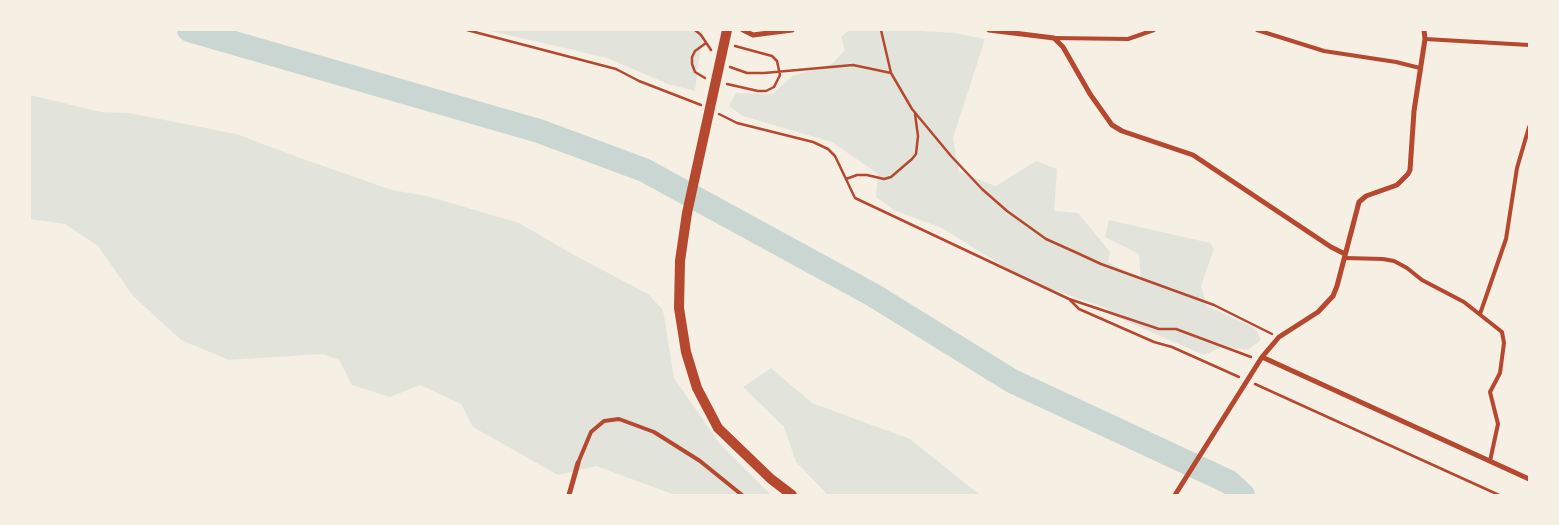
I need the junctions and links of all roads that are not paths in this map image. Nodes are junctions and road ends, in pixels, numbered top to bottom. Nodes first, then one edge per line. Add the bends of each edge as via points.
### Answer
1 (727, 30) edge
2 (743, 30) edge
3 (792, 30) edge
4 (988, 30) edge
5 (1154, 30) edge
6 (1256, 30) edge
7 (1424, 30) edge
8 (1054, 38) junction
9 (1425, 39) junction
10 (1529, 45) edge
11 (1420, 68) junction
12 (1529, 127) edge
13 (1345, 256) junction
14 (1480, 314) junction
15 (1262, 357) junction
16 (1490, 461) junction
17 (578, 463) joint
18 (1529, 479) edge
19 (569, 495) edge
20 (742, 495) edge
21 (792, 495) edge
22 (1175, 495) edge

1 - 21 main road via 687,213 680,261 679,308 686,352 697,388 718,428
2 - 3 street via 753,35
4 - 8 street
5 - 8 lane via 1128,40
6 - 11 lane via 1324,51
7 - 9 street
8 - 13 street via 1112,125 1193,155
9 - 10 lane
9 - 11 street
11 - 13 street via 1410,170 1397,185 1366,196 1359,202
12 - 14 lane via 1517,168 1506,239
13 - 14 lane via 1394,261
13 - 15 street via 1337,286 1326,304 1279,337
14 - 16 lane via 1502,332 1504,342 1500,373 1490,392 1498,424
15 - 16 street
15 - 22 street
16 - 18 street
17 - 19 street
17 - 20 lane via 591,432 604,421 619,419 654,432 700,461

